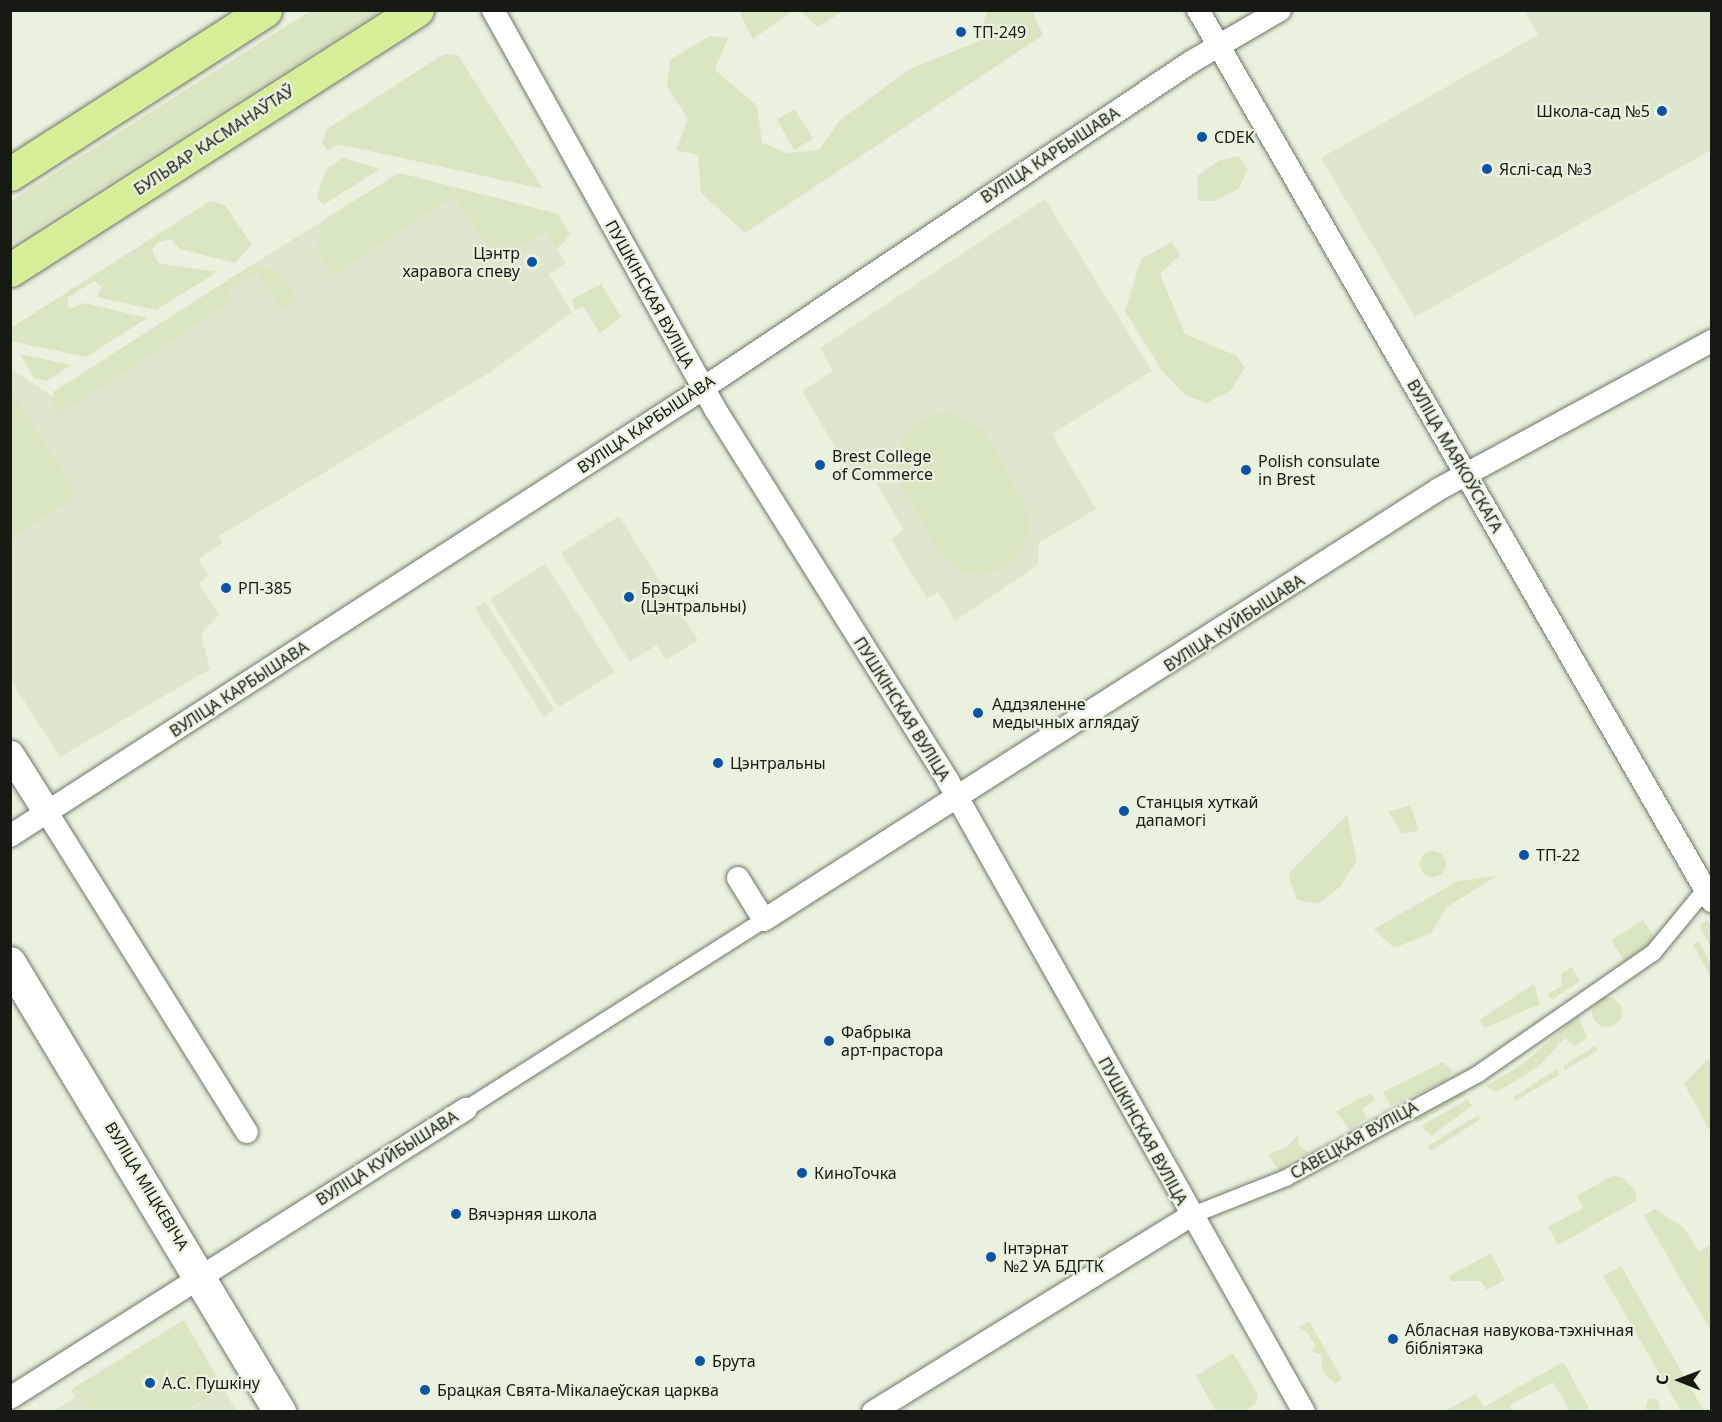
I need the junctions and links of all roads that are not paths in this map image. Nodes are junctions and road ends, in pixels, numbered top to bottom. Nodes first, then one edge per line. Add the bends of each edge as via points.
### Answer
1 (265, 10) edge
2 (417, 10) edge
3 (493, 10) edge
4 (1198, 10) edge
5 (1280, 10) edge
6 (1218, 46) junction
7 (10, 174) edge
8 (10, 270) edge
9 (1712, 341) edge
10 (702, 387) junction
11 (1465, 474) junction
12 (10, 754) edge
13 (957, 798) junction
14 (48, 814) junction
15 (10, 836) edge
16 (738, 878) dead end
17 (1709, 890) edge
18 (764, 920) junction
19 (10, 963) edge
20 (466, 1109) joint
21 (247, 1132) dead end
22 (1190, 1216) junction
23 (200, 1276) junction
24 (10, 1398) edge
25 (280, 1412) edge
26 (873, 1412) edge
27 (1304, 1412) edge

1 - 7 main road
2 - 8 main road, БУЛЬВАР КАСМАНАЎТАЎ
3 - 10 street, ПУШКІНСКАЯ ВУЛІЦА
4 - 6 street, ВУЛІЦА МАЯКОЎСКАГА
5 - 6 street, ВУЛІЦА КАРБЫШАВА
6 - 10 street, ВУЛІЦА КАРБЫШАВА
6 - 11 street, ВУЛІЦА МАЯКОЎСКАГА
9 - 11 street, ВУЛІЦА КУЙБЫШАВА
10 - 13 street, ПУШКІНСКАЯ ВУЛІЦА
10 - 14 street, ВУЛІЦА КАРБЫШАВА
11 - 13 street, ВУЛІЦА КУЙБЫШАВА
11 - 17 street, ВУЛІЦА МАЯКОЎСКАГА
12 - 14 street
13 - 18 street, ВУЛІЦА КУЙБЫШАВА
13 - 22 street, ПУШКІНСКАЯ ВУЛІЦА
14 - 15 street, ВУЛІЦА КАРБЫШАВА
14 - 21 street
16 - 18 street
17 - 22 street, САВЕЦКАЯ ВУЛІЦА via 1653,953 1478,1074 1286,1178
18 - 20 street, ВУЛІЦА КУЙБЫШАВА
19 - 23 main road, ВУЛІЦА МІЦКЕВІЧА
20 - 23 street, ВУЛІЦА КУЙБЫШАВА
22 - 26 street, САВЕЦКАЯ ВУЛІЦА
22 - 27 street, ПУШКІНСКАЯ ВУЛІЦА
23 - 24 street, ВУЛІЦА КУЙБЫШАВА
23 - 25 main road, ВУЛІЦА МІЦКЕВІЧА

